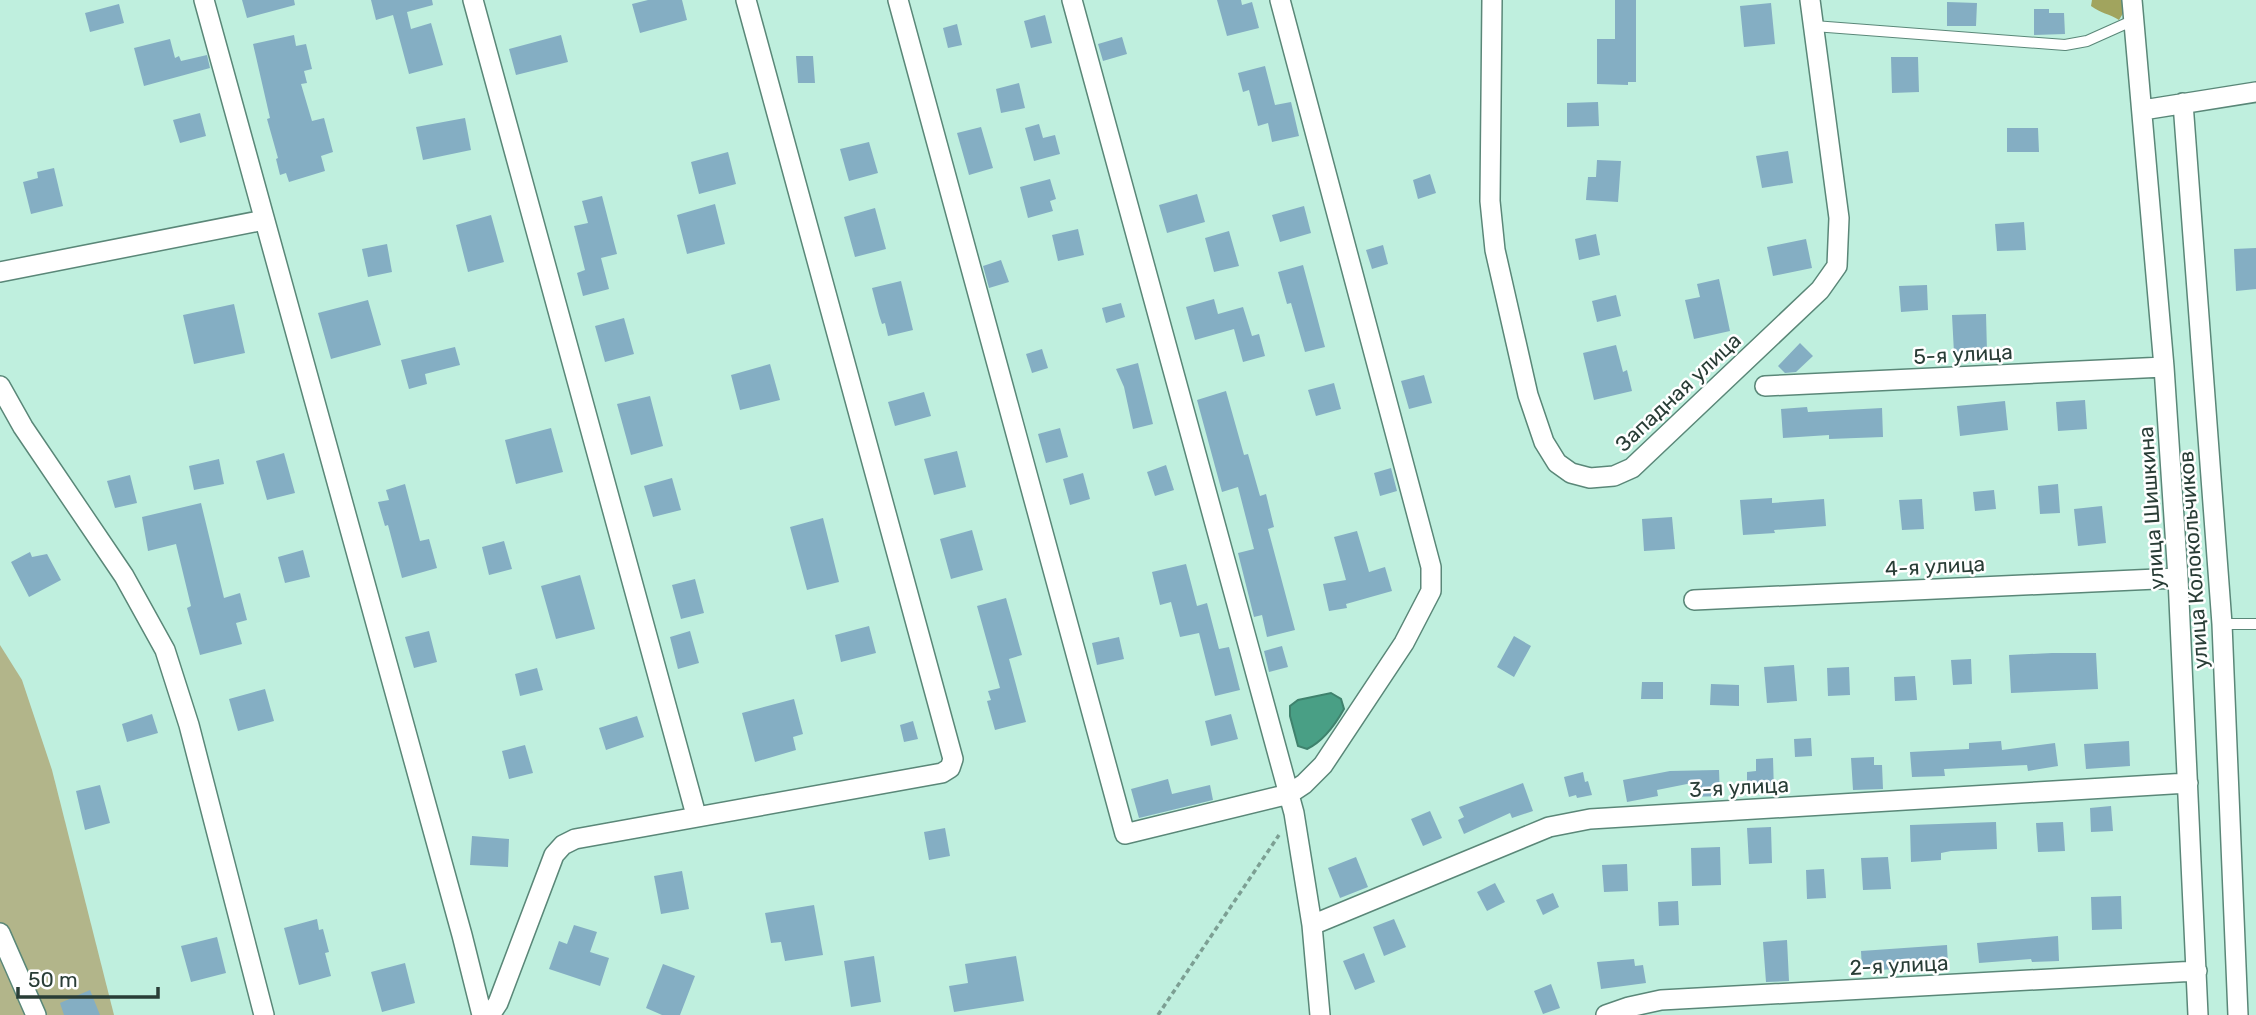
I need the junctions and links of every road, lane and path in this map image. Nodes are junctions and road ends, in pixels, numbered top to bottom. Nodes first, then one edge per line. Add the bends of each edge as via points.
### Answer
1 (204, 0) edge
2 (473, 0) edge
3 (746, 0) edge
4 (898, 0) edge
5 (1072, 0) edge
6 (1280, 0) edge
7 (1492, 0) edge
8 (1810, 0) edge
9 (2134, 10) edge
10 (1814, 26) junction
11 (2256, 92) edge
12 (2183, 103) junction
13 (2143, 110) junction
14 (264, 220) junction
15 (0, 272) edge
16 (2164, 367) junction
17 (0, 386) edge
18 (1765, 386) dead end
19 (2178, 578) junction
20 (1694, 600) dead end
21 (2222, 624) junction
22 (2256, 624) edge
23 (2188, 783) junction
24 (1291, 803) junction
25 (695, 816) junction
26 (1312, 925) junction
27 (0, 933) edge
28 (2197, 971) junction
29 (1630, 1011) edge
30 (36, 1015) edge
31 (264, 1015) edge
32 (482, 1015) edge
33 (490, 1015) edge
34 (1158, 1015) edge
35 (1320, 1015) edge
36 (1606, 1015) edge
37 (2198, 1015) edge
38 (2238, 1015) edge

1 - 14 street
2 - 25 street
3 - 25 street via 953,759 942,773
4 - 24 street via 1125,834
5 - 24 street
6 - 24 street via 1431,567 1431,591 1404,643
7 - 10 street, Западная улица via 1490,201 1495,250 1528,396 1544,442 1564,468 1590,478 1614,476 1632,468 1820,290 1837,266 1839,218
8 - 10 street, Западная улица
9 - 10 lane via 2087,41 2065,45
9 - 13 street, улица Шишкина
11 - 12 street
12 - 13 street
12 - 21 street, улица Колокольчиков
13 - 16 street, улица Шишкина
14 - 15 street
14 - 32 street
16 - 18 street, 5-я улица
16 - 19 street, улица Шишкина
17 - 31 street via 124,576 165,650 189,725
19 - 20 street, 4-я улица
19 - 23 street, улица Шишкина
21 - 22 lane
21 - 38 street, улица Колокольчиков
23 - 26 street, 3-я улица via 1590,819 1549,827
23 - 28 street, улица Шишкина
24 - 26 street
24 - 34 path
25 - 33 street via 563,845 554,855
26 - 35 street
27 - 30 street
28 - 29 street, 2-я улица via 1661,1000
28 - 37 street, улица Шишкина
29 - 36 street, 2-я улица

